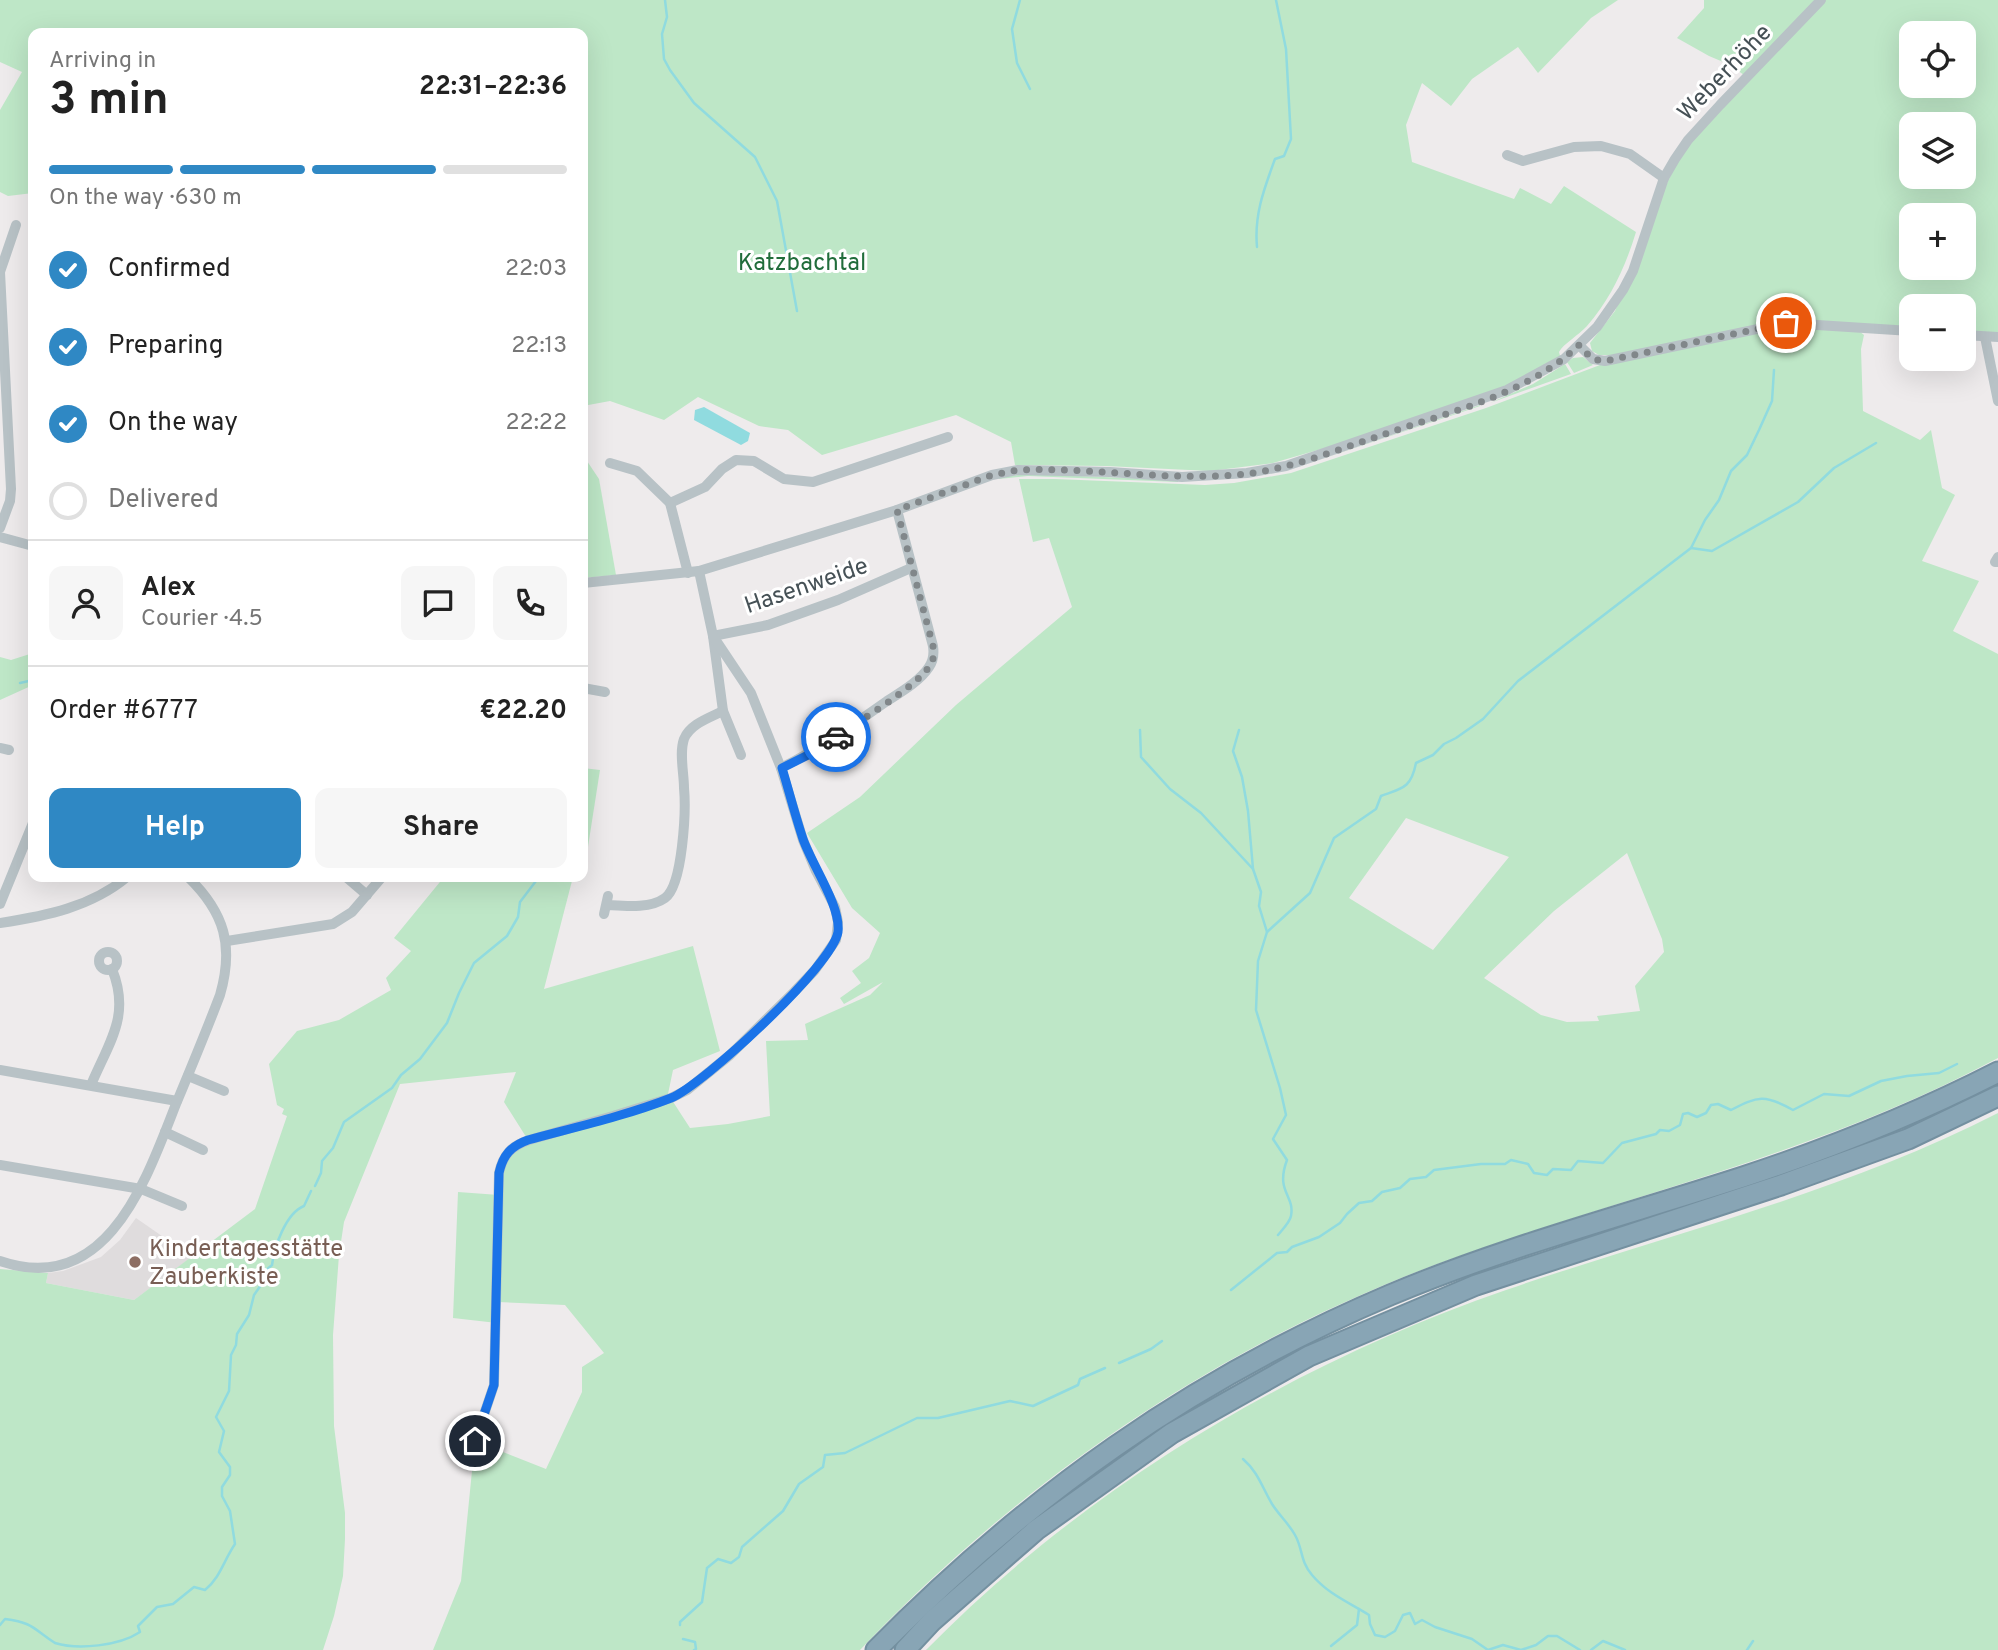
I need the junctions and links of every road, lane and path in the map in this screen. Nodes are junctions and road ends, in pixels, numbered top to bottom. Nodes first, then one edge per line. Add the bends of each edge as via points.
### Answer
1 (1822, 0) edge
2 (1507, 155) dead end
3 (1664, 178) junction
4 (16, 225) dead end
5 (0, 272) edge
6 (1899, 330) edge
7 (1976, 336) edge
8 (1985, 337) junction
9 (1998, 337) edge
10 (1579, 345) junction
11 (1998, 401) edge
12 (948, 437) dead end
13 (610, 463) dead end
14 (670, 503) junction
15 (897, 510) junction
16 (0, 528) edge
17 (0, 537) edge
18 (28, 545) edge
19 (911, 568) junction
20 (694, 572) junction
21 (588, 583) edge
22 (713, 636) junction
23 (588, 689) edge
24 (605, 692) dead end
25 (723, 711) junction
26 (741, 755) dead end
27 (782, 768) junction
28 (28, 834) edge
29 (120, 882) edge
30 (192, 882) edge
31 (352, 882) edge
32 (378, 882) edge
33 (367, 895) junction
34 (0, 904) edge
35 (606, 905) dead end
36 (0, 923) edge
37 (227, 941) junction
38 (112, 969) dead end
39 (0, 1070) edge
40 (1998, 1072) edge
41 (188, 1076) junction
42 (91, 1085) junction
43 (224, 1091) dead end
44 (1998, 1096) edge
45 (177, 1101) junction
46 (165, 1132) junction
47 (203, 1150) dead end
48 (0, 1165) edge
49 (141, 1189) junction
50 (182, 1206) dead end
51 (0, 1261) edge
52 (475, 1441) dead end
53 (876, 1650) edge
54 (905, 1650) edge

1 - 3 street, Weberhöhe via 1688,140
2 - 3 street via 1523,161 1574,147 1614,148
3 - 10 street, Weberhöhe via 1623,290
4 - 5 street
5 - 16 street via 11,489
6 - 10 street via 1786,323 1605,361 1592,359
7 - 8 street
8 - 9 street
8 - 11 street
10 - 15 street, Weberhöhe via 1556,364 1507,390 1286,466 1247,474 1182,477 1018,470
12 - 14 street via 813,482 784,479 754,461 736,460 705,487
13 - 14 street via 637,471
14 - 20 street
15 - 19 street
15 - 20 street, Weberhöhe
17 - 18 street
19 - 22 street, Hasenweide via 768,625
19 - 27 street via 933,646 930,666 909,687 847,730
20 - 21 street, Weberhöhe
20 - 22 street
22 - 25 street
22 - 27 street via 751,693
23 - 24 street
25 - 26 street
25 - 35 street via 691,728 684,740 685,804 676,874 668,896 635,906
27 - 52 street via 803,840 835,907 838,932 830,951 730,1055 687,1090 517,1144 502,1160 494,1385
28 - 34 street
29 - 36 street via 77,906
30 - 37 street via 213,906
31 - 33 street
32 - 33 street
33 - 37 street via 333,924
37 - 41 street via 228,965 220,995
38 - 42 street via 120,991 119,1017
39 - 42 street
40 - 53 highway via 1845,1141 1454,1271 1297,1338 1161,1416 1051,1492 962,1567
41 - 43 street
41 - 45 street
42 - 45 street
44 - 54 highway via 1908,1139 1476,1285 1309,1356 1172,1433 1036,1530
45 - 46 street
46 - 47 street
46 - 49 street
48 - 49 street
49 - 50 street
49 - 51 street via 121,1221 85,1255 43,1267

